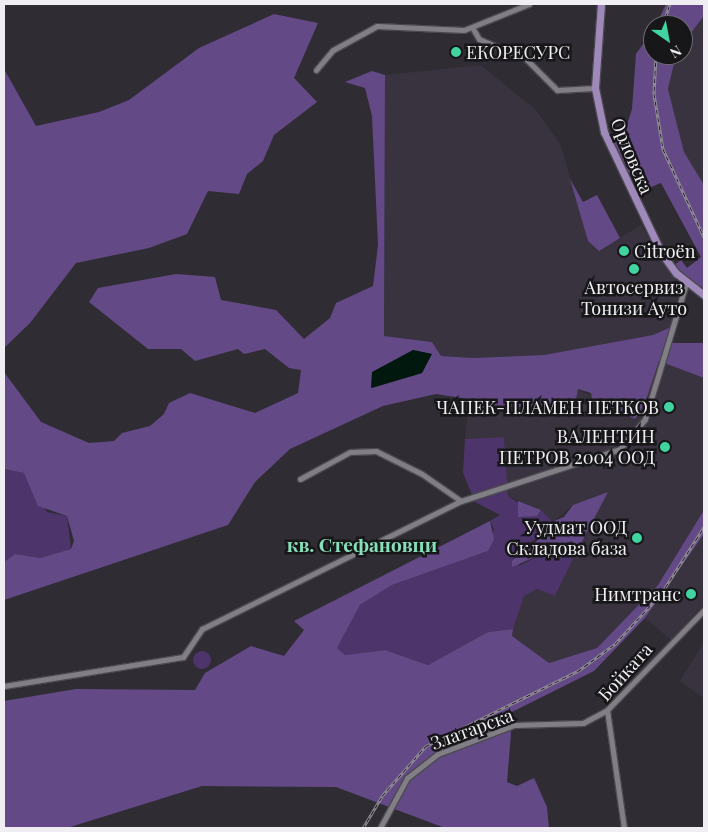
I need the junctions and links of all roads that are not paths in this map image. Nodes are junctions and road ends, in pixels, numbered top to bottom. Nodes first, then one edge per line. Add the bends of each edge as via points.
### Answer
1 (529, 4) edge
2 (601, 4) edge
3 (472, 27) junction
4 (316, 70) dead end
5 (596, 88) junction
6 (686, 283) junction
7 (704, 296) edge
8 (300, 479) dead end
9 (461, 501) junction
10 (704, 610) edge
11 (4, 686) edge
12 (607, 710) junction
13 (380, 828) edge
14 (624, 828) edge

1 - 3 street
2 - 5 main road, Орловска
3 - 4 street via 451,32 376,26 333,50
3 - 5 street via 479,39 526,59 556,90
5 - 6 main road, Орловска via 599,117 612,153 662,254
6 - 7 main road, Орловска
6 - 9 street via 649,408 624,446 606,456
8 - 9 street via 336,458 372,450 430,479
9 - 11 street via 198,632 187,653 174,660
10 - 12 street, Бойката
12 - 13 street, Златарска via 583,723 514,725 438,754 408,778
12 - 14 street, Бойката

